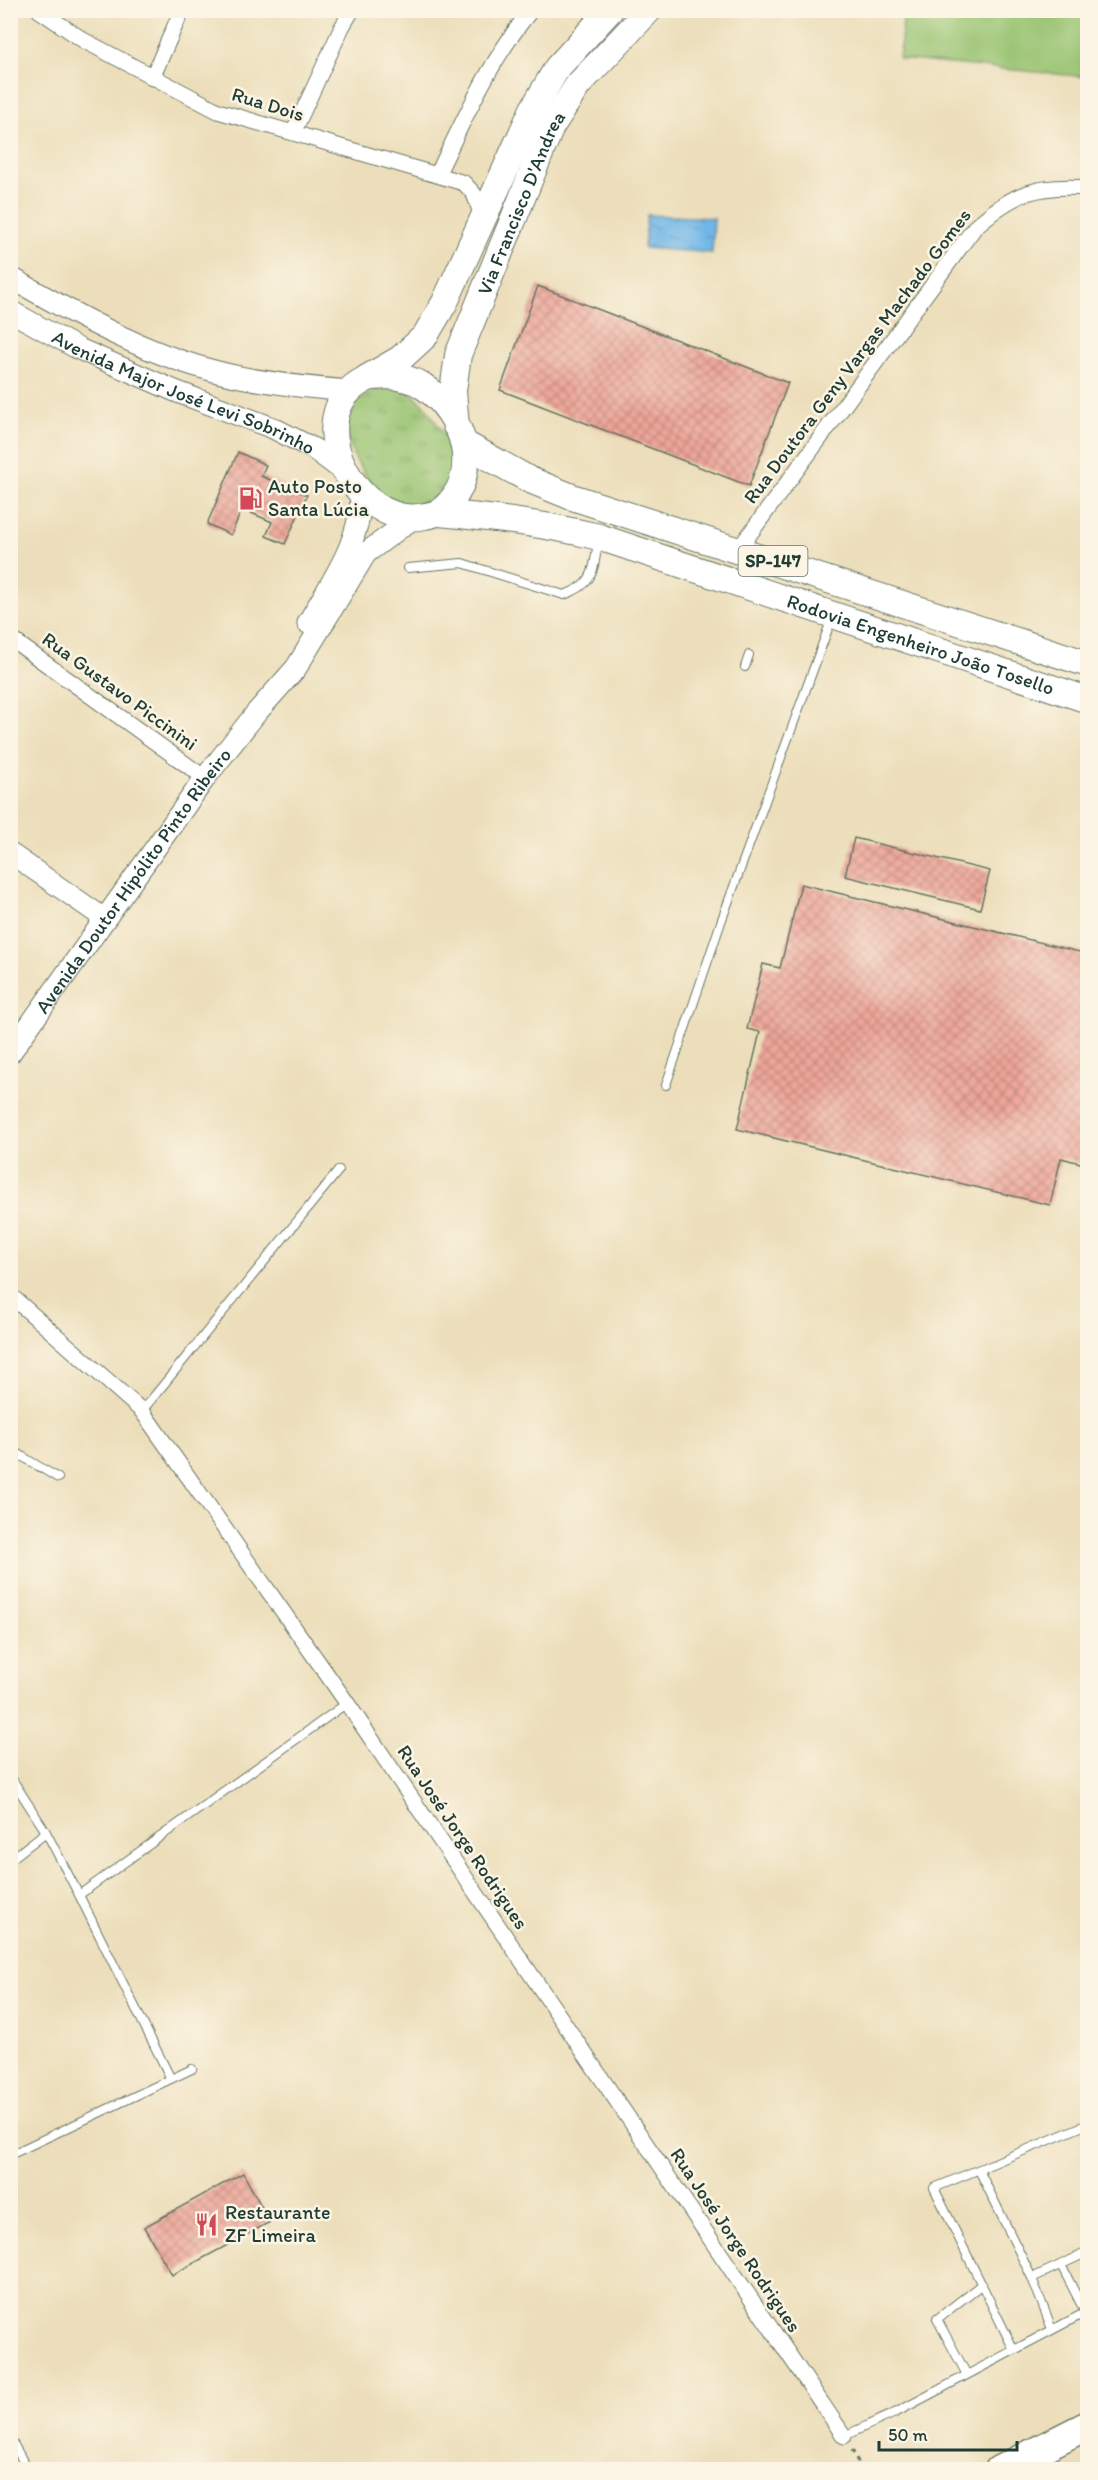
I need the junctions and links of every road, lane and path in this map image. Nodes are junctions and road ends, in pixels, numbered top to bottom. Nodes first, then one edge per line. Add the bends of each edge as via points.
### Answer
1 (39, 10) edge
2 (182, 10) edge
3 (352, 10) edge
4 (531, 10) edge
5 (610, 10) edge
6 (649, 10) edge
7 (152, 78) junction
8 (293, 133) junction
9 (437, 175) junction
10 (1088, 188) edge
11 (483, 219) junction
12 (10, 277) edge
13 (10, 311) edge
14 (358, 385) junction
15 (460, 435) junction
16 (357, 485) junction
17 (439, 513) junction
18 (411, 519) junction
19 (598, 537) junction
20 (738, 550) junction
21 (408, 568) dead end
22 (834, 614) junction
23 (10, 638) edge
24 (749, 655) dead end
25 (1088, 664) edge
26 (746, 667) dead end
27 (1088, 700) edge
28 (257, 712) junction
29 (205, 778) junction
30 (10, 853) edge
31 (105, 919) junction
32 (10, 1053) edge
33 (666, 1085) dead end
34 (339, 1170) dead end
35 (10, 1295) edge
36 (142, 1411) junction
37 (10, 1449) edge
38 (58, 1478) dead end
39 (347, 1703) junction
40 (10, 1776) edge
41 (46, 1832) junction
42 (10, 1860) edge
43 (79, 1895) junction
44 (192, 2069) dead end
45 (171, 2079) junction
46 (1088, 2124) edge
47 (10, 2155) edge
48 (979, 2169) junction
49 (1088, 2252) edge
50 (1061, 2265) junction
51 (1032, 2278) junction
52 (982, 2284) junction
53 (1086, 2311) edge
54 (1052, 2329) junction
55 (1014, 2350) junction
56 (967, 2375) junction
57 (1088, 2425) edge
58 (844, 2436) junction
59 (11, 2441) edge
60 (28, 2469) edge
61 (854, 2469) edge
62 (999, 2469) edge

1 - 7 street, Rua Dois via 83,40
2 - 7 street
3 - 8 street
4 - 9 street via 486,75
5 - 11 highway, Via Francisco D'Andrea via 557,68 533,109
6 - 15 highway, Via Francisco D'Andrea via 578,85 551,128 458,355 453,391
7 - 8 street, Rua Dois via 218,111
8 - 9 street, Rua Dois
9 - 11 street, Rua Dois via 464,183 474,194
10 - 20 street, Rua Doutora Geny Vargas Machado Gomes via 1029,190 1000,205 975,227
11 - 14 highway, Via Francisco D'Andrea via 425,336 400,359
12 - 14 main road, Avenida Major José Levi Sobrinho via 93,325 175,358 239,377
13 - 16 main road, Avenida Major José Levi Sobrinho via 90,354 273,428 314,449
14 - 15 highway via 406,378 423,386 439,400
14 - 16 highway via 340,404 333,436 337,454
15 - 17 highway via 467,468 463,485
15 - 20 highway, Rodovia Engenheiro João Tosello / SP-147 via 530,480
16 - 18 highway via 376,508
16 - 28 main road, Avenida Doutor Hipólito Pinto Ribeiro via 362,508 351,547
17 - 18 highway
17 - 19 highway, Rodovia Engenheiro João Tosello / SP-147 via 550,526
18 - 28 main road, Avenida Doutor Hipólito Pinto Ribeiro via 366,553 296,668
19 - 21 lane via 592,577 581,589 564,595 462,563
19 - 22 highway, Rodovia Engenheiro João Tosello / SP-147
20 - 25 highway, Rodovia Engenheiro João Tosello / SP-147
22 - 27 highway, Rodovia Engenheiro João Tosello / SP-147
22 - 33 lane
23 - 29 street, Rua Gustavo Piccinini
24 - 26 lane
28 - 29 main road, Avenida Doutor Hipólito Pinto Ribeiro
29 - 31 main road, Avenida Doutor Hipólito Pinto Ribeiro
30 - 31 street
31 - 32 main road, Avenida Doutor Hipólito Pinto Ribeiro
34 - 36 lane
35 - 36 street, Rua José Jorge Rodrigues
36 - 39 street, Rua José Jorge Rodrigues
37 - 38 lane
39 - 43 lane
39 - 58 street, Rua José Jorge Rodrigues
40 - 41 lane
41 - 42 lane
41 - 43 lane
43 - 45 lane
44 - 45 lane
45 - 47 lane
46 - 48 lane
48 - 51 lane
48 - 52 lane via 934,2188
49 - 50 lane
50 - 51 lane
50 - 53 lane
51 - 54 lane
52 - 55 lane
52 - 56 lane via 937,2319
53 - 54 lane
54 - 55 lane
55 - 56 lane
56 - 58 lane
57 - 62 highway
58 - 61 path via 858,2462
59 - 60 lane

